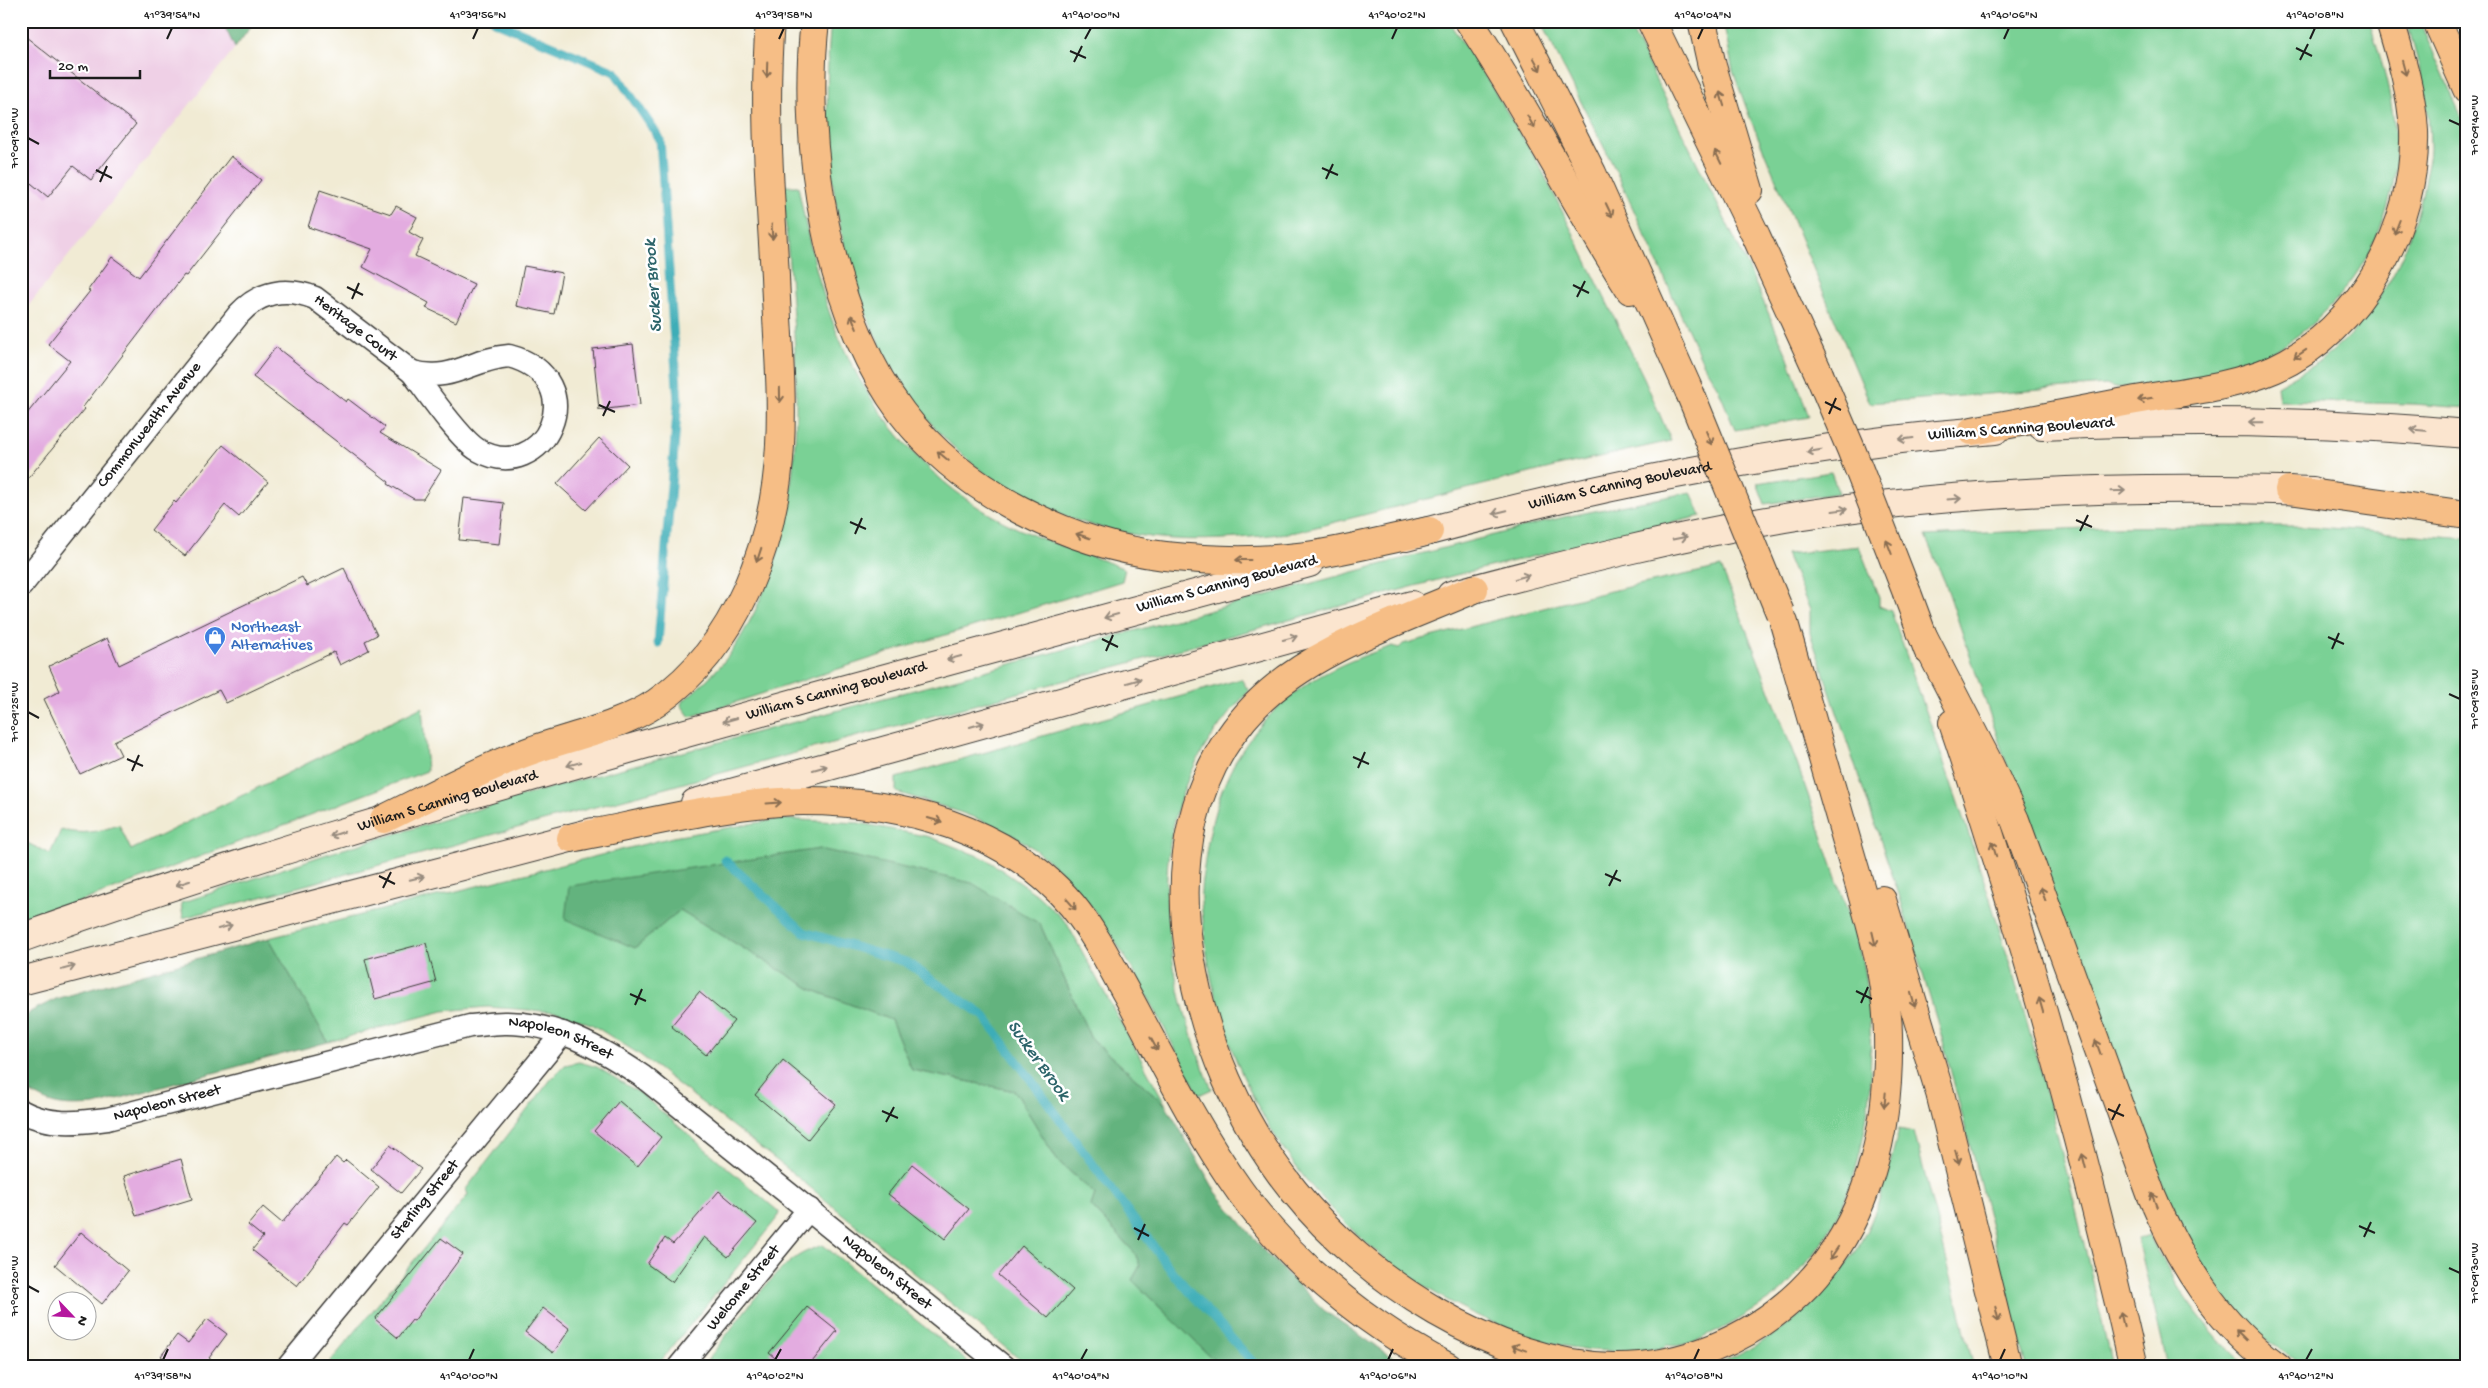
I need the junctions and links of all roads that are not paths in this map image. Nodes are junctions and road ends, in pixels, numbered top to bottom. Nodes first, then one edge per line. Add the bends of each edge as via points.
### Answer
1 (770, 21) edge
2 (814, 21) edge
3 (1469, 21) edge
4 (1515, 21) edge
5 (1651, 21) edge
6 (1702, 21) edge
7 (2390, 21) edge
8 (2437, 21) edge
9 (2467, 89) edge
10 (295, 292) joint
11 (1798, 328) junction
12 (412, 372) junction
13 (1686, 383) junction
14 (1972, 431) junction
15 (2467, 434) edge
16 (2289, 490) junction
17 (2467, 502) edge
18 (2467, 516) edge
19 (1429, 531) junction
20 (21, 586) edge
21 (1474, 589) junction
22 (1782, 618) junction
23 (1921, 632) junction
24 (384, 819) junction
25 (571, 838) junction
26 (21, 938) edge
27 (21, 981) edge
28 (563, 1034) junction
29 (21, 1111) edge
30 (809, 1209) junction
31 (288, 1367) edge
32 (679, 1367) edge
33 (1004, 1367) edge
34 (1448, 1367) edge
35 (2008, 1367) edge
36 (2134, 1367) edge
37 (2278, 1367) edge

1 -> 24 highway via 766,70 767,122 780,375 780,447 766,533 740,604 721,638 697,667 653,705 490,767
19 -> 2 highway via 1308,556 1263,560 1164,556 1068,531 1020,509 976,482 938,453 902,413 875,369 853,320 836,269 815,169
3 -> 13 highway
4 -> 13 highway via 1592,173
11 -> 5 highway
11 -> 6 highway via 1749,192
7 -> 14 highway via 2411,104 2414,132 2409,188 2395,234 2379,267 2349,309 2323,336 2275,368 2228,384
8 - 9 highway
10 - 12 street, Heritage Court via 325,304
10 - 20 street, Commonwealth Avenue via 263,296 253,300 238,314
23 -> 11 highway, bridge via 1851,449
12 - 12 street, Heritage Court via 476,450 507,458 523,455 548,434 554,418 555,401 540,370 526,361 509,356 492,357 453,374 436,376
13 -> 22 highway, bridge
15 -> 14 main road, William S Canning Boulevard via 2246,422 2079,424
14 -> 19 main road, William S Canning Boulevard via 1853,446 1687,473 1538,503
16 - 17 main road
16 - 18 highway
21 -> 16 main road via 1690,536 1853,508 2042,494
19 -> 24 main road, William S Canning Boulevard via 802,700
22 -> 21 highway via 1863,896 1884,986 1888,1068 1881,1135 1851,1223 1811,1282 1784,1307 1746,1332 1685,1358 1648,1365 1610,1367 1538,1355 1469,1328 1435,1310 1374,1269 1318,1219 1270,1158 1224,1075 1199,1002 1186,933 1185,870 1194,809 1218,755 1254,708 1274,688 1317,660
25 -> 21 main road
22 -> 35 highway via 1841,780 1909,988 1968,1200
36 -> 23 highway via 2054,1048 1991,837
37 -> 23 highway via 2224,1318 2202,1290 2174,1243 2151,1194 2015,820
24 -> 26 main road, William S Canning Boulevard
27 -> 25 main road
25 -> 34 highway via 732,808 820,802 910,813 966,830 1016,855 1056,887 1090,930 1181,1094 1239,1190 1263,1221 1311,1272 1348,1304 1386,1331
28 - 29 street, Napoleon Street via 505,1023 470,1026 108,1118 42,1120
28 - 30 street, Napoleon Street via 593,1046 642,1076
28 - 31 street, Sterling Street
30 - 32 street, Welcome Street
30 - 33 street, Napoleon Street

